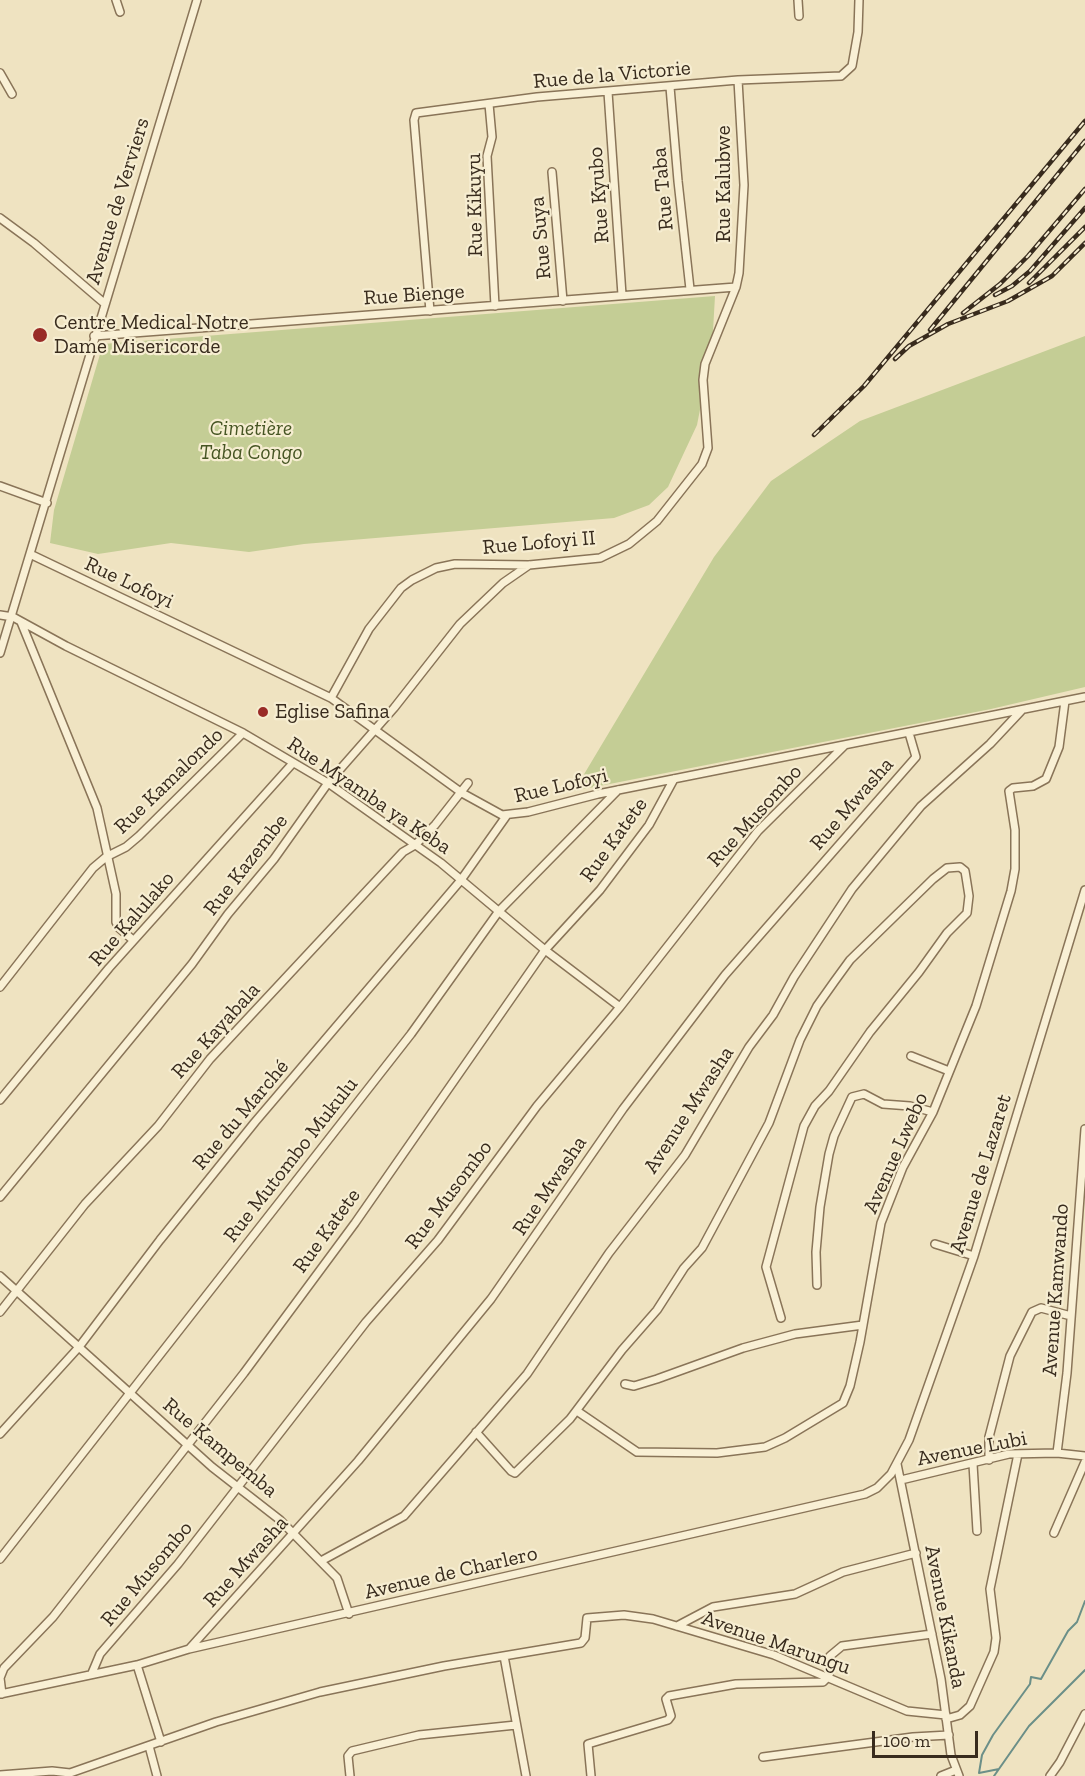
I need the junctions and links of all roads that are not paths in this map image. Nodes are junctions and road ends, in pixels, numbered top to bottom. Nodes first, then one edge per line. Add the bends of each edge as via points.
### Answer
1 (116, 0) edge
2 (197, 0) edge
3 (798, 0) edge
4 (859, 0) edge
5 (120, 12) dead end
6 (799, 16) dead end
7 (0, 73) edge
8 (738, 80) junction
9 (670, 87) junction
10 (608, 92) junction
11 (12, 94) dead end
12 (489, 104) junction
13 (552, 172) dead end
14 (0, 218) edge
15 (736, 287) junction
16 (690, 289) junction
17 (622, 295) junction
18 (563, 301) junction
19 (104, 303) junction
20 (495, 306) junction
21 (430, 311) junction
22 (94, 336) junction
23 (0, 486) edge
24 (47, 503) junction
25 (32, 555) junction
26 (529, 565) junction
27 (0, 615) edge
28 (13, 617) junction
29 (21, 622) junction
30 (0, 653) edge
31 (1085, 697) edge
32 (331, 698) junction
33 (1065, 701) junction
34 (1022, 710) junction
35 (375, 730) junction
36 (243, 733) junction
37 (909, 733) junction
38 (845, 745) junction
39 (293, 763) junction
40 (674, 779) junction
41 (328, 783) junction
42 (468, 783) dead end
43 (618, 790) junction
44 (462, 793) junction
45 (507, 815) junction
46 (416, 845) junction
47 (106, 857) junction
48 (461, 880) junction
49 (1085, 890) edge
50 (499, 911) junction
51 (134, 940) junction
52 (545, 950) junction
53 (0, 987) edge
54 (620, 1006) junction
55 (911, 1056) dead end
56 (950, 1071) junction
57 (0, 1100) edge
58 (933, 1112) junction
59 (1085, 1129) edge
60 (0, 1197) edge
61 (935, 1244) dead end
62 (974, 1256) junction
63 (0, 1276) edge
64 (817, 1286) dead end
65 (18, 1292) junction
66 (0, 1312) edge
67 (1071, 1316) junction
68 (781, 1318) dead end
69 (863, 1325) junction
70 (79, 1347) junction
71 (625, 1384) dead end
72 (129, 1393) junction
73 (577, 1411) junction
74 (476, 1432) junction
75 (0, 1434) edge
76 (189, 1446) junction
77 (1057, 1453) junction
78 (1018, 1454) junction
79 (1085, 1456) edge
80 (990, 1460) junction
81 (1085, 1462) edge
82 (897, 1464) junction
83 (974, 1464) junction
84 (901, 1480) junction
85 (238, 1487) junction
86 (977, 1531) dead end
87 (1054, 1533) dead end
88 (294, 1535) junction
89 (916, 1552) junction
90 (0, 1559) edge
91 (321, 1560) junction
92 (349, 1614) junction
93 (677, 1626) junction
94 (932, 1635) junction
95 (189, 1649) junction
96 (504, 1656) junction
97 (137, 1665) junction
98 (92, 1673) junction
99 (829, 1676) junction
100 (1, 1694) edge
101 (1085, 1714) edge
102 (946, 1717) junction
103 (516, 1725) junction
104 (949, 1735) junction
105 (161, 1742) junction
106 (149, 1746) junction
107 (763, 1757) dead end
108 (958, 1773) edge
109 (0, 1775) edge
110 (157, 1776) edge
111 (350, 1776) edge
112 (526, 1776) edge
113 (591, 1776) edge
114 (941, 1776) edge
115 (1050, 1776) edge

1 - 5 street
2 - 19 street, Avenue de Verviers
3 - 6 street
4 - 8 street, Rue de la Victorie via 853,61 844,75
7 - 11 street
8 - 9 street, Rue de la Victorie
8 - 15 street, Rue Kalubwe via 744,185
9 - 10 street, Rue de la Victorie
9 - 16 street, Rue Taba
10 - 12 street, Rue de la Victorie
10 - 17 street, Rue Kyubo
12 - 20 street, Rue Kikuyu via 492,137 487,156
12 - 21 street, Rue de la Victorie via 416,113 414,117
13 - 18 street, Rue Suya
14 - 19 street
15 - 16 street, Rue Bienge
15 - 26 street, Rue Lofoyi II via 705,364 707,453 667,512 633,542 600,558
16 - 17 street, Rue Bienge
17 - 18 street, Rue Bienge
18 - 20 street, Rue Bienge
19 - 22 street, Avenue de Verviers
20 - 21 street, Rue Bienge
21 - 22 street, Rue Bienge
22 - 24 street, Avenue de Verviers
23 - 24 street
24 - 25 street, Avenue de Verviers
25 - 28 street, Avenue de Verviers
25 - 32 street, Rue Lofoyi
26 - 32 street, Rue Lofoyi II via 455,564 436,568 406,583 369,628
26 - 35 street, Rue Kazembe via 460,624
27 - 28 street
28 - 29 street, Rue Myamba ya Keba
28 - 30 street, Avenue de Verviers
29 - 36 street, Rue Myamba ya Keba
29 - 47 street via 93,795
31 - 33 street, Rue Lofoyi
32 - 35 street, Rue Lofoyi
33 - 34 street, Rue Lofoyi
33 - 56 street, Avenue Lwebo via 1059,747 1046,779 1009,791 1015,830 1011,891 990,969
34 - 37 street, Rue Lofoyi
34 - 74 street, Avenue Mwasha via 921,806 852,889 684,1155 609,1253 527,1374
35 - 41 street, Rue Kazembe
35 - 44 street, Rue Lofoyi
36 - 39 street, Rue Myamba ya Keba
36 - 47 street, Rue Kamalondo via 139,836
37 - 38 street, Rue Lofoyi
37 - 88 street, Rue Mwasha via 916,756 725,975 623,1109 491,1299
38 - 40 street, Rue Lofoyi
38 - 54 street, Rue Musombo via 758,831
39 - 41 street, Rue Myamba ya Keba
39 - 51 street, Rue Kalulako
40 - 43 street, Rue Lofoyi
40 - 52 street, Rue Katete via 649,825 600,890
41 - 46 street, Rue Myamba ya Keba
41 - 60 street, Rue Kazembe via 192,964
42 - 44 street, Rue Kayabala
43 - 45 street, Rue Lofoyi
43 - 50 street, Rue Mutombo Mukulu
44 - 45 street, Rue Lofoyi via 491,811
44 - 46 street, Rue Kayabala
45 - 48 street, Rue du Marché
46 - 48 street, Rue Myamba ya Keba
46 - 65 street, Rue Kayabala via 403,852 210,1059 158,1126 85,1204
47 - 51 street via 116,894 116,922
47 - 53 street, Rue Kamalondo via 85,878
48 - 50 street, Rue Myamba ya Keba
48 - 70 street, Rue du Marché via 255,1122
49 - 62 street, Avenue de Lazaret
50 - 52 street, Rue Myamba ya Keba
50 - 72 street, Rue Mutombo Mukulu via 411,1035
51 - 57 street, Rue Kalulako
52 - 54 street, Rue Myamba ya Keba
52 - 76 street, Rue Katete via 355,1223
54 - 85 street, Rue Musombo via 537,1106 438,1240 366,1322
55 - 56 street
56 - 58 street, Avenue Lwebo
58 - 64 street via 883,1104 864,1094 852,1097 834,1136 820,1207
58 - 69 street, Avenue Lwebo via 903,1167 881,1223
59 - 67 street, Avenue Kamwando
61 - 62 street
62 - 82 street, Avenue de Lazaret
63 - 65 street, Rue Kampemba
65 - 66 street, Rue Kayabala
65 - 70 street, Rue Kampemba
67 - 77 street, Avenue Kamwando
67 - 80 street via 1041,1308 1032,1312 1010,1356 989,1437
68 - 73 street via 766,1267 804,1126 870,1032 969,908 965,870 953,866 933,879 850,960 817,1006 769,1123 702,1248
69 - 71 street via 795,1334 634,1386
69 - 73 street, Avenue Lwebo via 843,1403 765,1447 717,1453 642,1453
70 - 72 street, Rue Kampemba
70 - 75 street, Rue du Marché
72 - 76 street, Rue Kampemba
72 - 90 street, Rue Mutombo Mukulu
73 - 74 street via 518,1471 511,1471
74 - 91 street, Avenue Mwasha via 404,1516
76 - 85 street, Rue Kampemba
76 - 100 street, Rue Katete via 53,1617 4,1668
77 - 78 street, Avenue Lubi
77 - 79 street, Avenue Lubi
78 - 80 street, Avenue Lubi
78 - 102 street via 990,1589 994,1652 970,1706 960,1715
80 - 83 street, Avenue Lubi
81 - 87 street
82 - 84 street, Avenue Kikanda
82 - 92 street, Avenue de Charlero via 882,1485 865,1494
83 - 84 street, Avenue Lubi
83 - 86 street
84 - 89 street, Avenue Kikanda
85 - 88 street, Rue Kampemba
85 - 98 street, Rue Musombo via 96,1659
88 - 91 street, Rue Kampemba
88 - 95 street, Rue Mwasha
89 - 93 street via 843,1572 795,1594 713,1607
89 - 94 street, Avenue Kikanda
91 - 92 street, Rue Kampemba via 339,1581
92 - 95 street, Avenue de Charlero
93 - 96 street, Avenue Marungu via 637,1616 591,1617 587,1618 581,1643
93 - 99 street, Avenue Marungu
94 - 99 street via 842,1646 830,1656
94 - 102 street, Avenue Kikanda
95 - 97 street, Avenue de Charlero
96 - 103 street
96 - 105 street via 320,1692
97 - 98 street, Avenue de Charlero
97 - 105 street
98 - 100 street, Avenue de Charlero
99 - 102 street, Avenue Marungu via 907,1711
99 - 113 street via 823,1682 736,1684 676,1695 666,1700 671,1716 668,1720 588,1744
101 - 115 street
102 - 104 street, Avenue Kikanda
103 - 111 street via 410,1736 352,1751 348,1756
103 - 112 street
104 - 107 street
104 - 108 street, Avenue Kikanda
105 - 106 street
106 - 109 street via 70,1773
106 - 110 street
108 - 114 street

